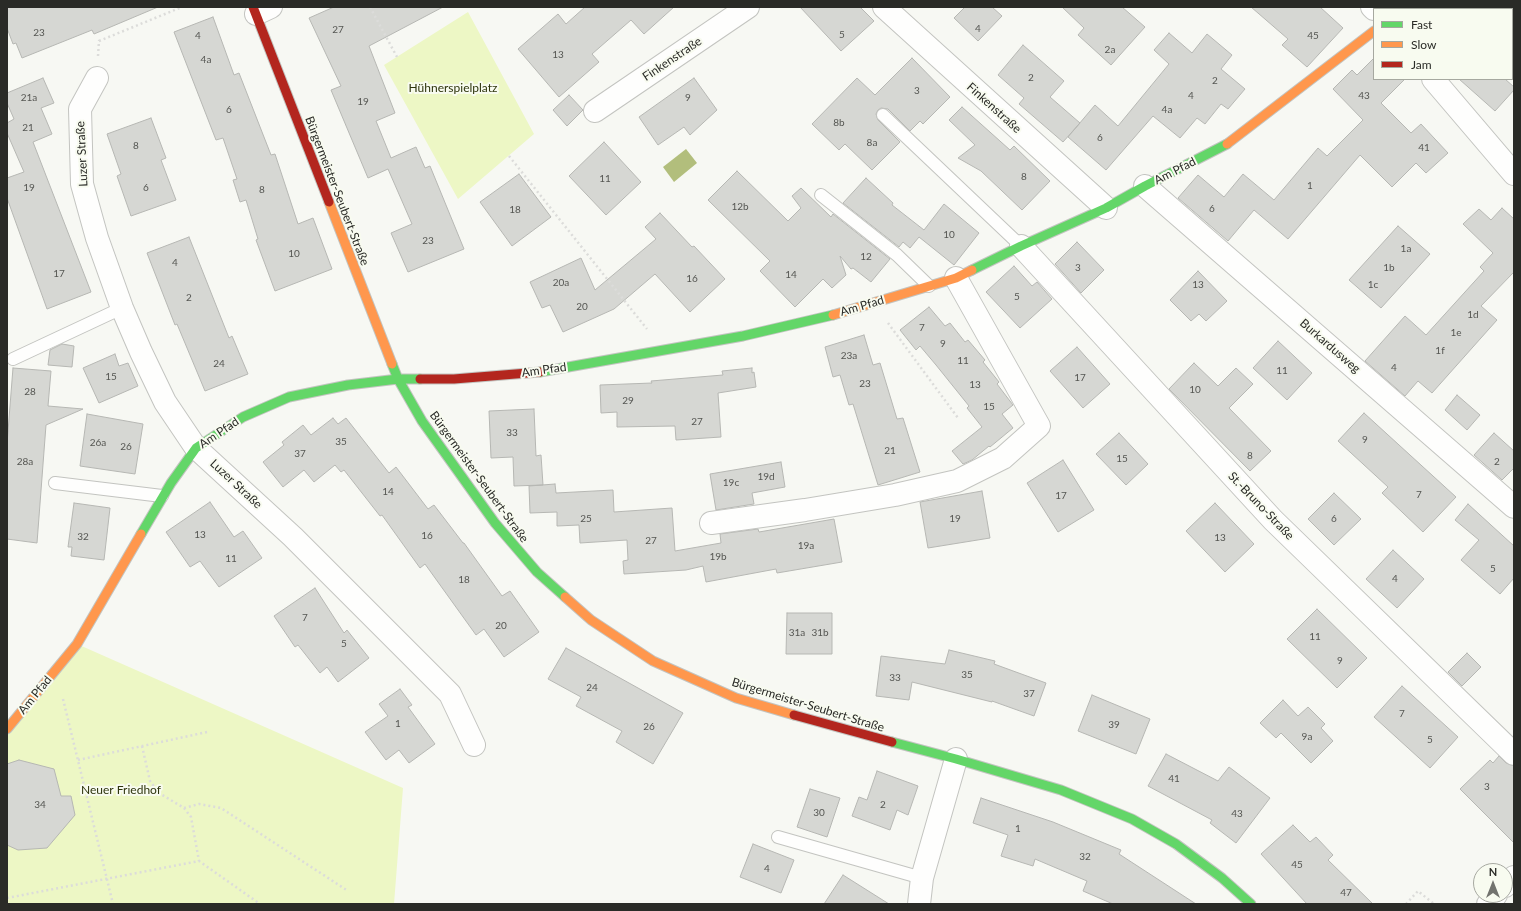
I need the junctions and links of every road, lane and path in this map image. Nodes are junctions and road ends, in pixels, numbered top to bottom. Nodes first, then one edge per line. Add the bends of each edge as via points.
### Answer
1 (182, 7) edge
2 (370, 7) edge
3 (748, 7) edge
4 (884, 7) edge
5 (260, 9) edge
6 (1373, 32) edge
7 (397, 57) dead end
8 (98, 78) joint
9 (1434, 80) edge
10 (595, 111) dead end
11 (883, 116) dead end
12 (509, 156) dead end
13 (1514, 174) edge
14 (1145, 186) junction
15 (821, 195) dead end
16 (1106, 208) junction
17 (1021, 246) junction
18 (956, 278) junction
19 (929, 286) junction
20 (873, 303) junction
21 (122, 308) junction
22 (664, 350) junction
23 (13, 359) dead end
24 (398, 379) junction
25 (958, 418) dead end
26 (196, 448) junction
27 (55, 483) dead end
28 (162, 496) junction
29 (1514, 507) edge
30 (711, 523) dead end
31 (45, 683) junction
32 (7, 729) edge
33 (207, 732) dead end
34 (474, 745) dead end
35 (142, 746) junction
36 (1514, 754) edge
37 (956, 759) junction
38 (78, 760) junction
39 (184, 808) junction
40 (778, 837) dead end
41 (199, 861) junction
42 (922, 878) junction
43 (108, 879) junction
44 (348, 892) dead end
45 (7, 898) edge
46 (113, 903) edge
47 (117, 904) edge
48 (260, 904) edge
49 (919, 904) edge
50 (1251, 904) edge
51 (1406, 904) edge
52 (1434, 904) edge

1 - 8 path via 98,41
2 - 7 path
3 - 10 street, Finkenstraße
4 - 16 street, Finkenstraße
5 - 24 street, Bürgermeister-Seubert-Straße
6 - 14 street, Am Pfad via 1225,146
8 - 21 street, Luzer Straße via 80,109 82,184 97,238
9 - 13 street
11 - 17 lane
12 - 22 path
14 - 16 street, Am Pfad
14 - 29 street, Burkardusweg
15 - 19 lane via 897,255
16 - 17 street, Am Pfad
17 - 18 street, Am Pfad
17 - 36 street, St.-Bruno-Straße via 1273,520
18 - 19 street, Am Pfad
18 - 30 street via 1039,426 1003,458 957,481 805,510
19 - 20 street, Am Pfad
20 - 22 street, Am Pfad via 838,314 743,336
20 - 25 path
21 - 23 lane
21 - 26 street, Luzer Straße via 165,402
22 - 24 street, Am Pfad via 548,370 454,379
24 - 26 street, Am Pfad via 348,385 289,397 242,417
24 - 37 street, Bürgermeister-Seubert-Straße via 422,421 495,523 537,572 591,620 653,661 736,698 833,727
26 - 28 street, Am Pfad
26 - 34 street, Luzer Straße via 293,537 450,694
27 - 28 lane
28 - 31 street, Am Pfad via 77,644
31 - 32 street, Am Pfad
31 - 38 path via 61,690
33 - 35 path
35 - 38 path
35 - 39 path via 150,781 158,793
37 - 42 street
37 - 50 street, Bürgermeister-Seubert-Straße via 1061,790 1132,819 1176,844 1222,878
38 - 43 path
39 - 41 path via 191,817
39 - 44 path via 199,804 221,808
40 - 42 lane
41 - 43 path
41 - 48 path
42 - 49 street
43 - 45 path
43 - 46 path
46 - 47 path
51 - 52 path via 1418,892

